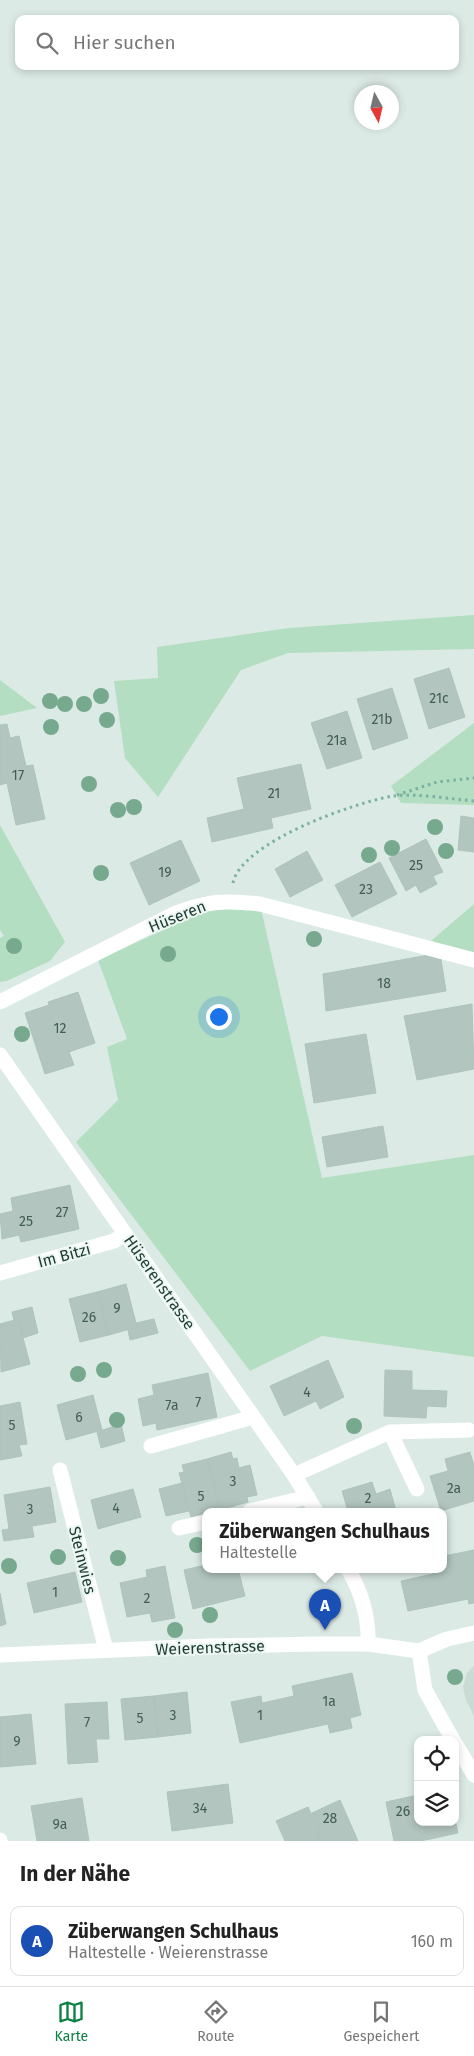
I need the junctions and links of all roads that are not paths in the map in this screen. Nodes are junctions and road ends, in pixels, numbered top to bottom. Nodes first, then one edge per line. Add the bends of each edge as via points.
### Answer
1 (474, 960) edge
2 (0, 1002) edge
3 (0, 1055) edge
4 (125, 1233) junction
5 (0, 1273) edge
6 (254, 1417) junction
7 (469, 1430) dead end
8 (390, 1432) junction
9 (151, 1446) dead end
10 (60, 1470) dead end
11 (294, 1475) junction
12 (417, 1489) dead end
13 (308, 1497) junction
14 (262, 1508) edge
15 (314, 1508) edge
16 (202, 1523) edge
17 (179, 1528) dead end
18 (350, 1573) edge
19 (474, 1633) edge
20 (368, 1644) junction
21 (106, 1650) junction
22 (419, 1651) junction
23 (0, 1655) edge
24 (451, 1736) edge
25 (459, 1750) edge
26 (474, 1775) edge

1 - 2 street, Hüseren via 260,904 229,900 204,903 176,914
3 - 4 street, Hüserenstrasse
4 - 5 street, Im Bitzi via 114,1241
4 - 6 street, Hüserenstrasse
6 - 9 street
6 - 11 street, Hüserenstrasse
7 - 8 street
8 - 11 street
8 - 12 street
10 - 21 street, Steinwies
11 - 13 street, Hüserenstrasse
13 - 14 street
13 - 15 street, Hüserenstrasse
16 - 17 street
18 - 20 street via 361,1591
19 - 22 street via 447,1638
20 - 21 street, Weierenstrasse
20 - 22 street, Weierenstrasse
21 - 23 street, Weierenstrasse
22 - 24 street via 425,1690
25 - 26 street

